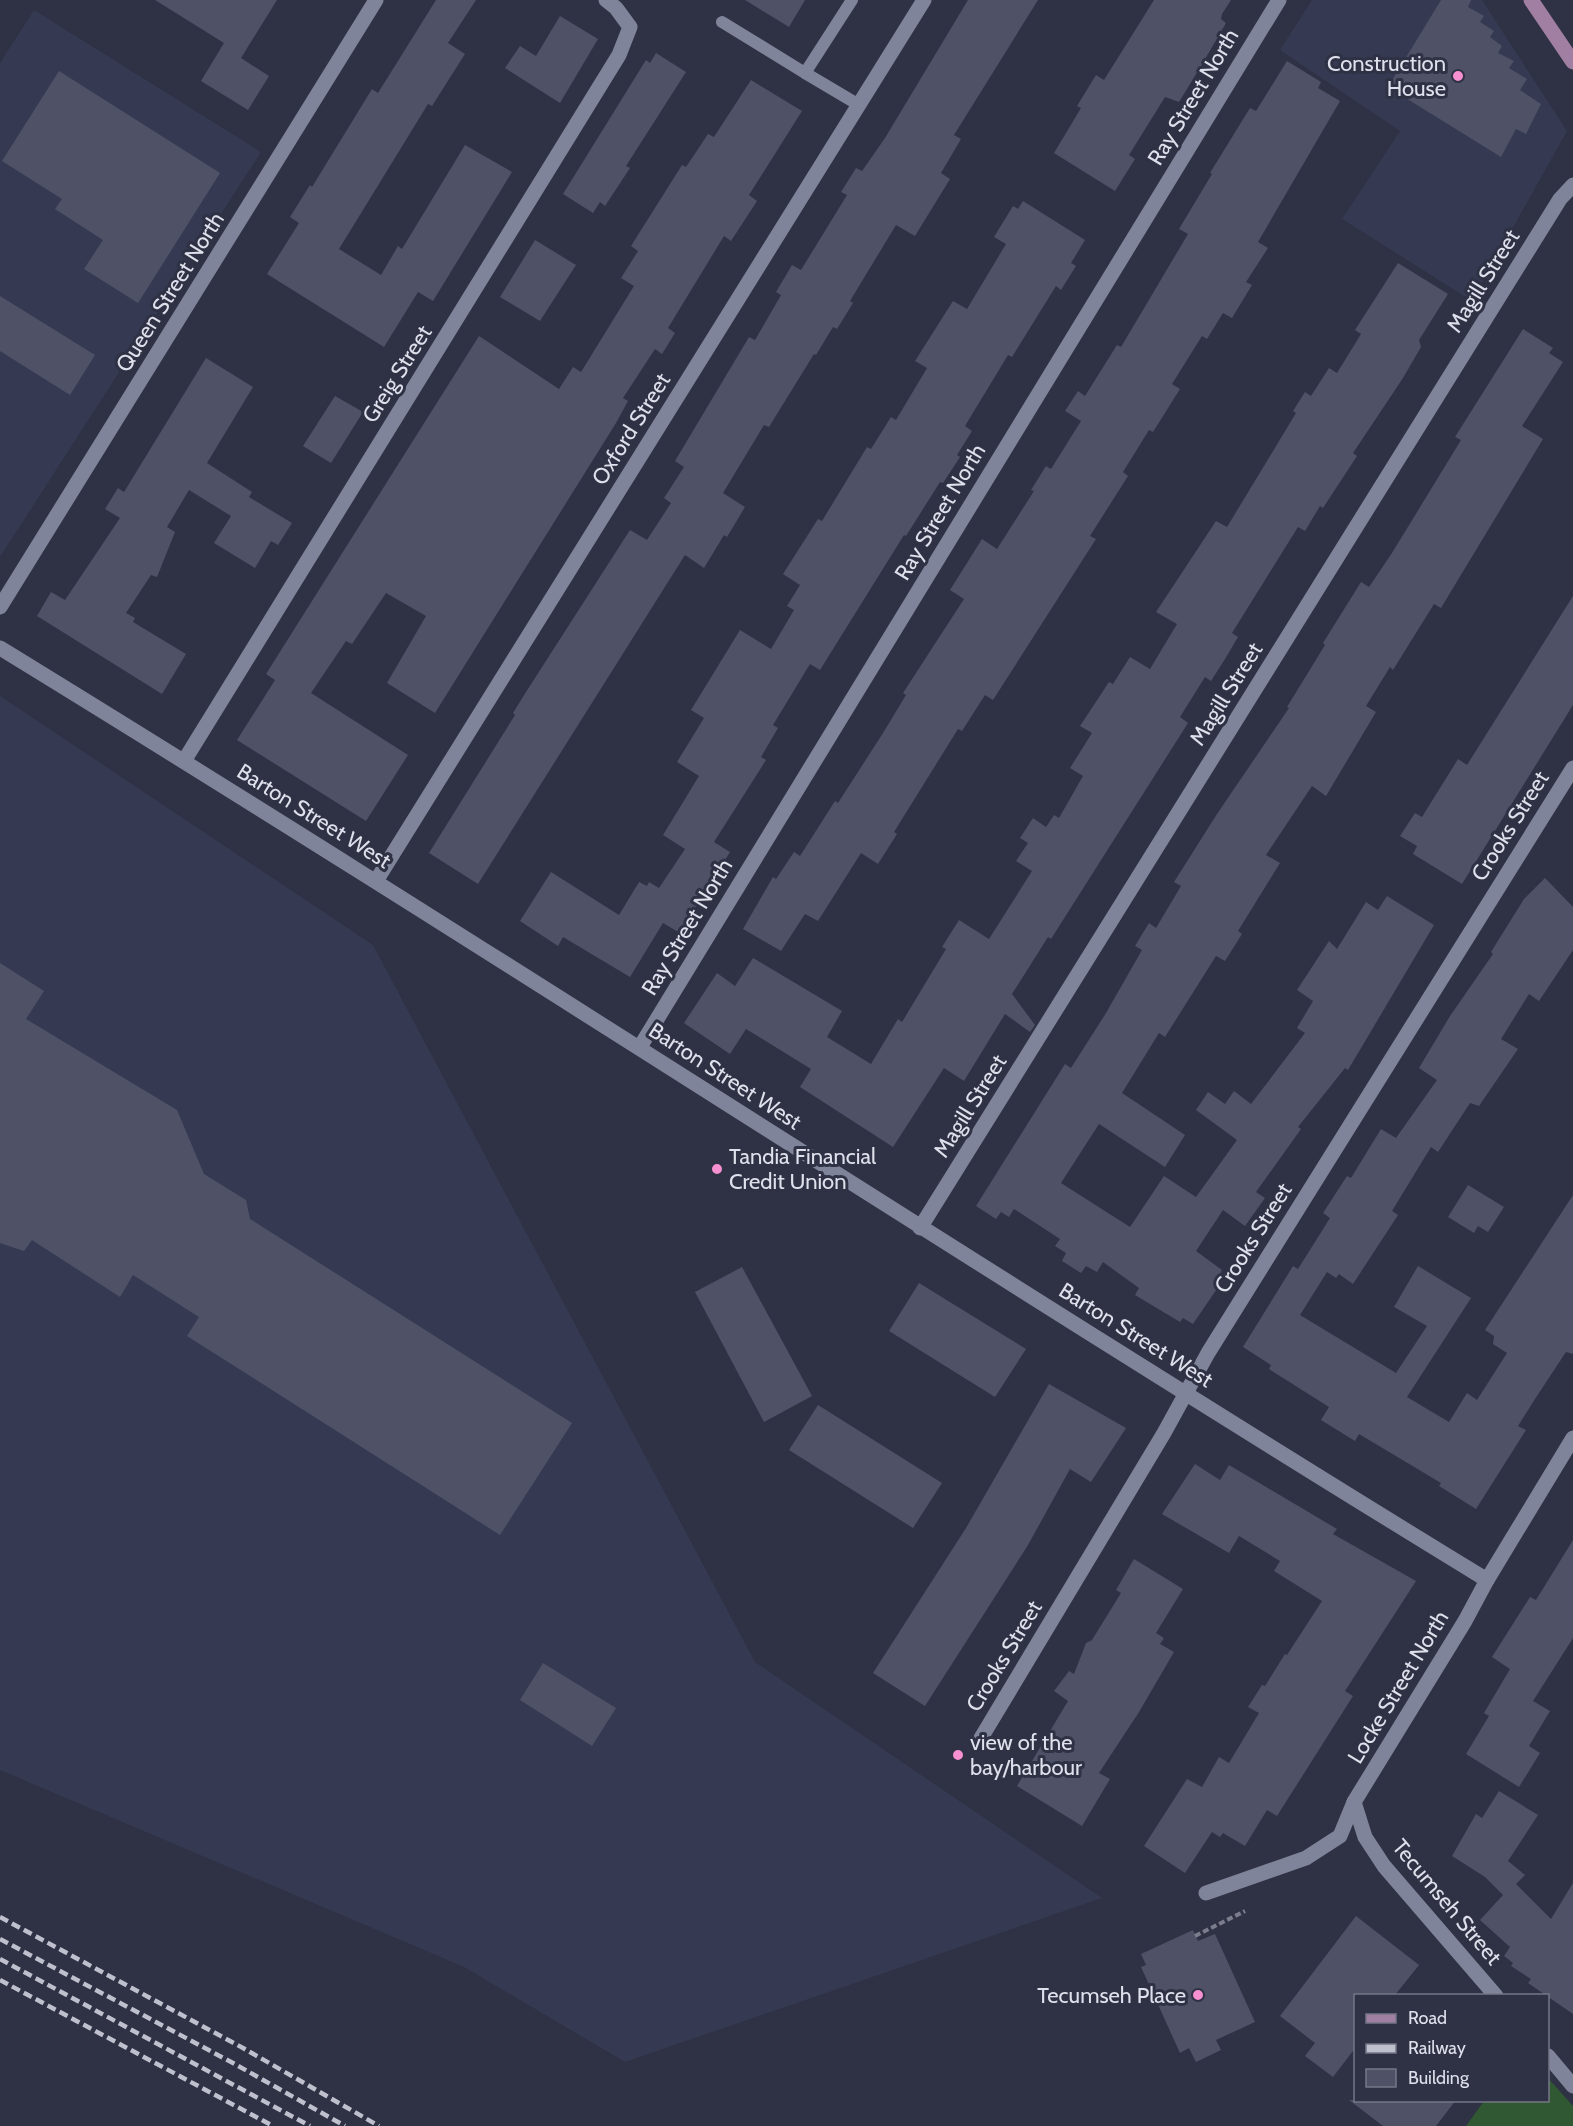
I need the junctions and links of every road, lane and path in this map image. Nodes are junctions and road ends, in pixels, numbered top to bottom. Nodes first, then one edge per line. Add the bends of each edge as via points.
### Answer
1 (376, 0) edge
2 (852, 0) edge
3 (924, 0) edge
4 (1279, 0) edge
5 (1531, 0) edge
6 (611, 4) edge
7 (722, 22) dead end
8 (1573, 62) edge
9 (805, 74) junction
10 (859, 105) junction
11 (1573, 185) edge
12 (0, 607) edge
13 (0, 648) edge
14 (184, 761) junction
15 (1573, 768) edge
16 (376, 881) junction
17 (640, 1047) junction
18 (920, 1228) junction
19 (1186, 1392) junction
20 (1573, 1438) edge
21 (1487, 1580) junction
22 (981, 1738) dead end
23 (1354, 1802) junction
24 (1206, 1893) dead end
25 (1245, 1911) dead end
26 (1195, 1936) dead end
27 (1495, 1994) edge
28 (1549, 2057) edge
29 (1572, 2081) edge

1 - 12 street, Queen Street North
2 - 9 lane
3 - 10 street, Oxford Street
4 - 17 street, Ray Street North
5 - 8 main road
6 - 14 street, Greig Street via 630,27 619,55
7 - 9 lane
9 - 10 lane
10 - 16 street, Oxford Street
11 - 18 street, Magill Street via 1560,200
13 - 14 street, Barton Street West
14 - 16 street, Barton Street West
15 - 19 street, Crooks Street
16 - 17 street, Barton Street West
17 - 18 street, Barton Street West
18 - 19 street, Barton Street West
19 - 21 street, Barton Street West
19 - 22 street, Crooks Street
20 - 21 street, Locke Street North
21 - 23 street, Locke Street North
23 - 24 street, Locke Street North via 1340,1836 1306,1858
23 - 27 street, Tecumseh Street via 1365,1837 1384,1866
25 - 26 path
28 - 29 street

